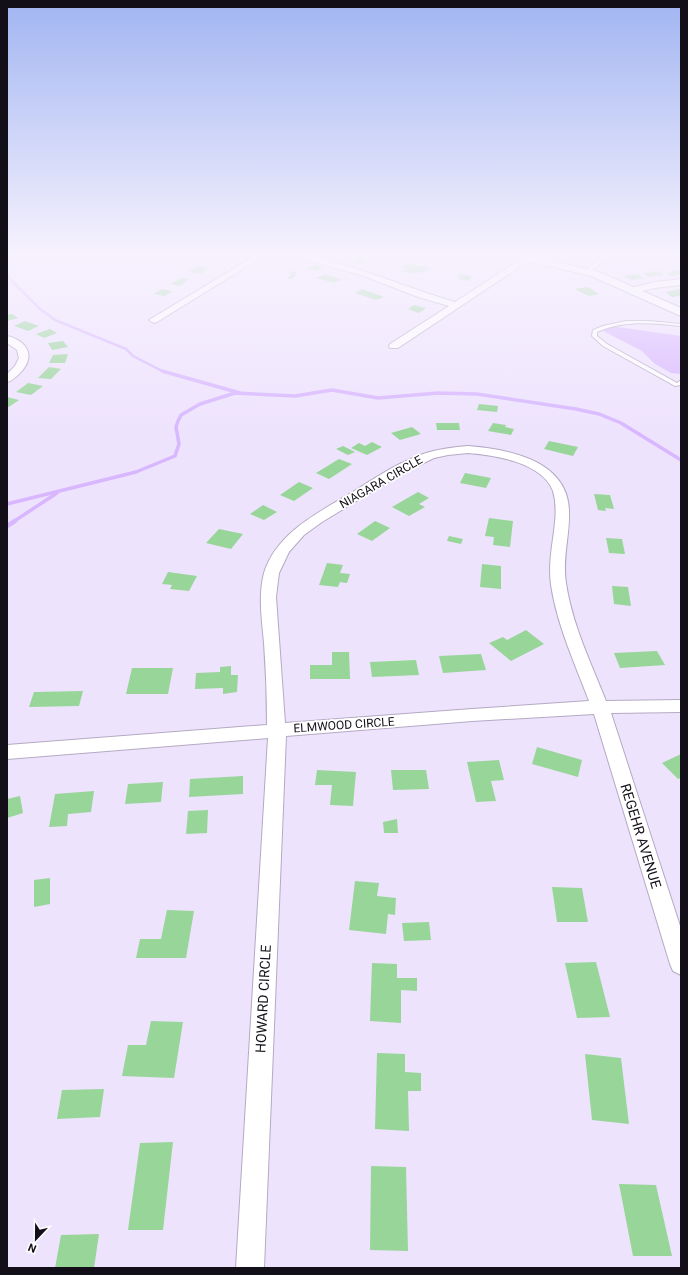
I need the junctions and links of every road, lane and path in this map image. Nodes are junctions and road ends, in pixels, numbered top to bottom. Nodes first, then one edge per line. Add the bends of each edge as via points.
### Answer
1 (165, 314) edge
2 (443, 314) edge
3 (154, 320) dead end
4 (681, 325) edge
5 (7, 338) edge
6 (394, 346) dead end
7 (7, 379) edge
8 (681, 382) edge
9 (681, 706) edge
10 (600, 707) junction
11 (277, 730) junction
12 (7, 752) edge
13 (681, 964) edge
14 (250, 1268) edge

1 - 3 street
2 - 6 street
4 - 8 lane via 618,324 604,326 595,331 594,336 605,345 677,385
5 - 7 street via 24,353 20,368
9 - 10 street, ELMWOOD CIRCLE
10 - 11 street, ELMWOOD CIRCLE
10 - 11 street, NIAGARA CIRCLE via 570,631 559,591 557,562 563,501 555,482 523,461 486,451 457,450 429,455 398,470 304,529 283,550 270,579 268,598
10 - 13 street, REGEHR AVENUE
11 - 12 street, ELMWOOD CIRCLE
11 - 14 street, HOWARD CIRCLE

